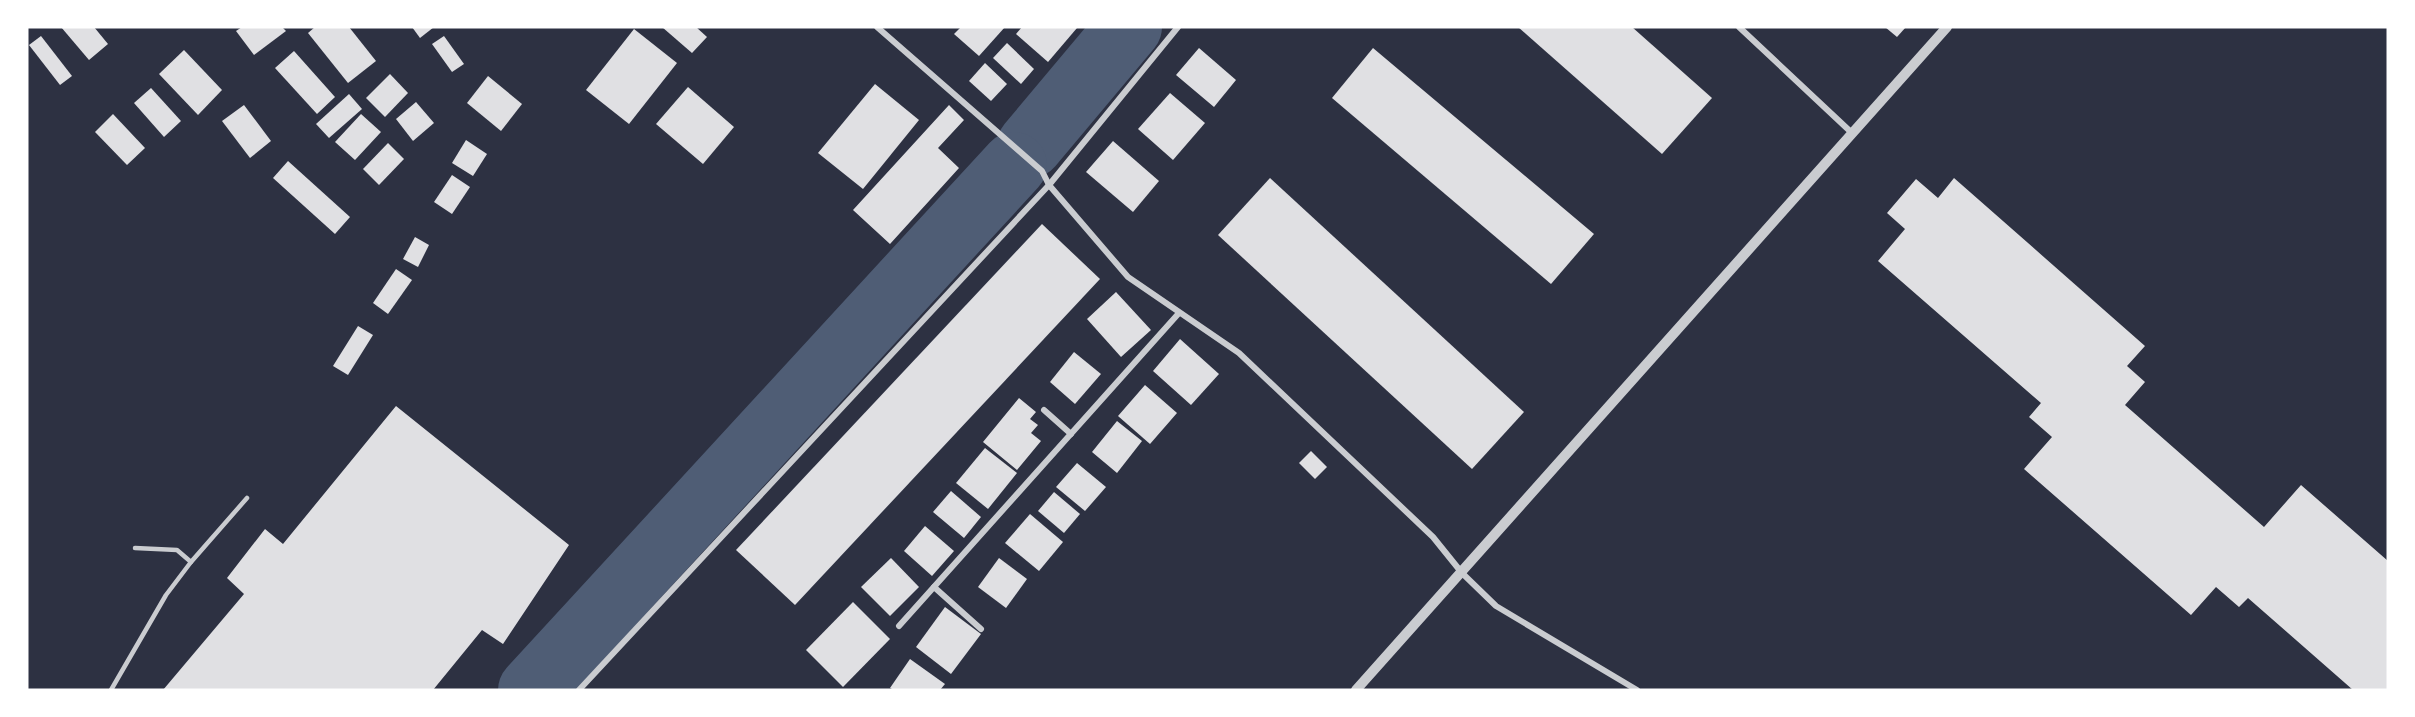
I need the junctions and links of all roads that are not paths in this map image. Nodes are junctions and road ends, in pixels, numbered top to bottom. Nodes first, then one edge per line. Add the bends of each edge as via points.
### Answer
1 (877, 27) edge
2 (1178, 27) edge
3 (1739, 27) edge
4 (1947, 27) edge
5 (1852, 133) junction
6 (1049, 185) junction
7 (1179, 313) junction
8 (1044, 410) dead end
9 (1071, 434) junction
10 (247, 498) dead end
11 (135, 548) dead end
12 (191, 562) junction
13 (1462, 573) junction
14 (934, 587) junction
15 (899, 626) dead end
16 (981, 629) dead end
17 (111, 690) edge
18 (579, 690) edge
19 (1356, 690) edge
20 (1637, 690) edge

1 - 6 street via 1042,171
2 - 6 street
3 - 5 street
4 - 5 street
5 - 13 street
6 - 7 street via 1128,277
6 - 18 street
7 - 9 street
7 - 13 street via 1239,353 1433,537
8 - 9 street
9 - 14 street
10 - 12 lane
11 - 12 lane via 177,550
12 - 17 lane via 166,595
13 - 19 street
13 - 20 street via 1496,606
14 - 15 street
14 - 16 street

